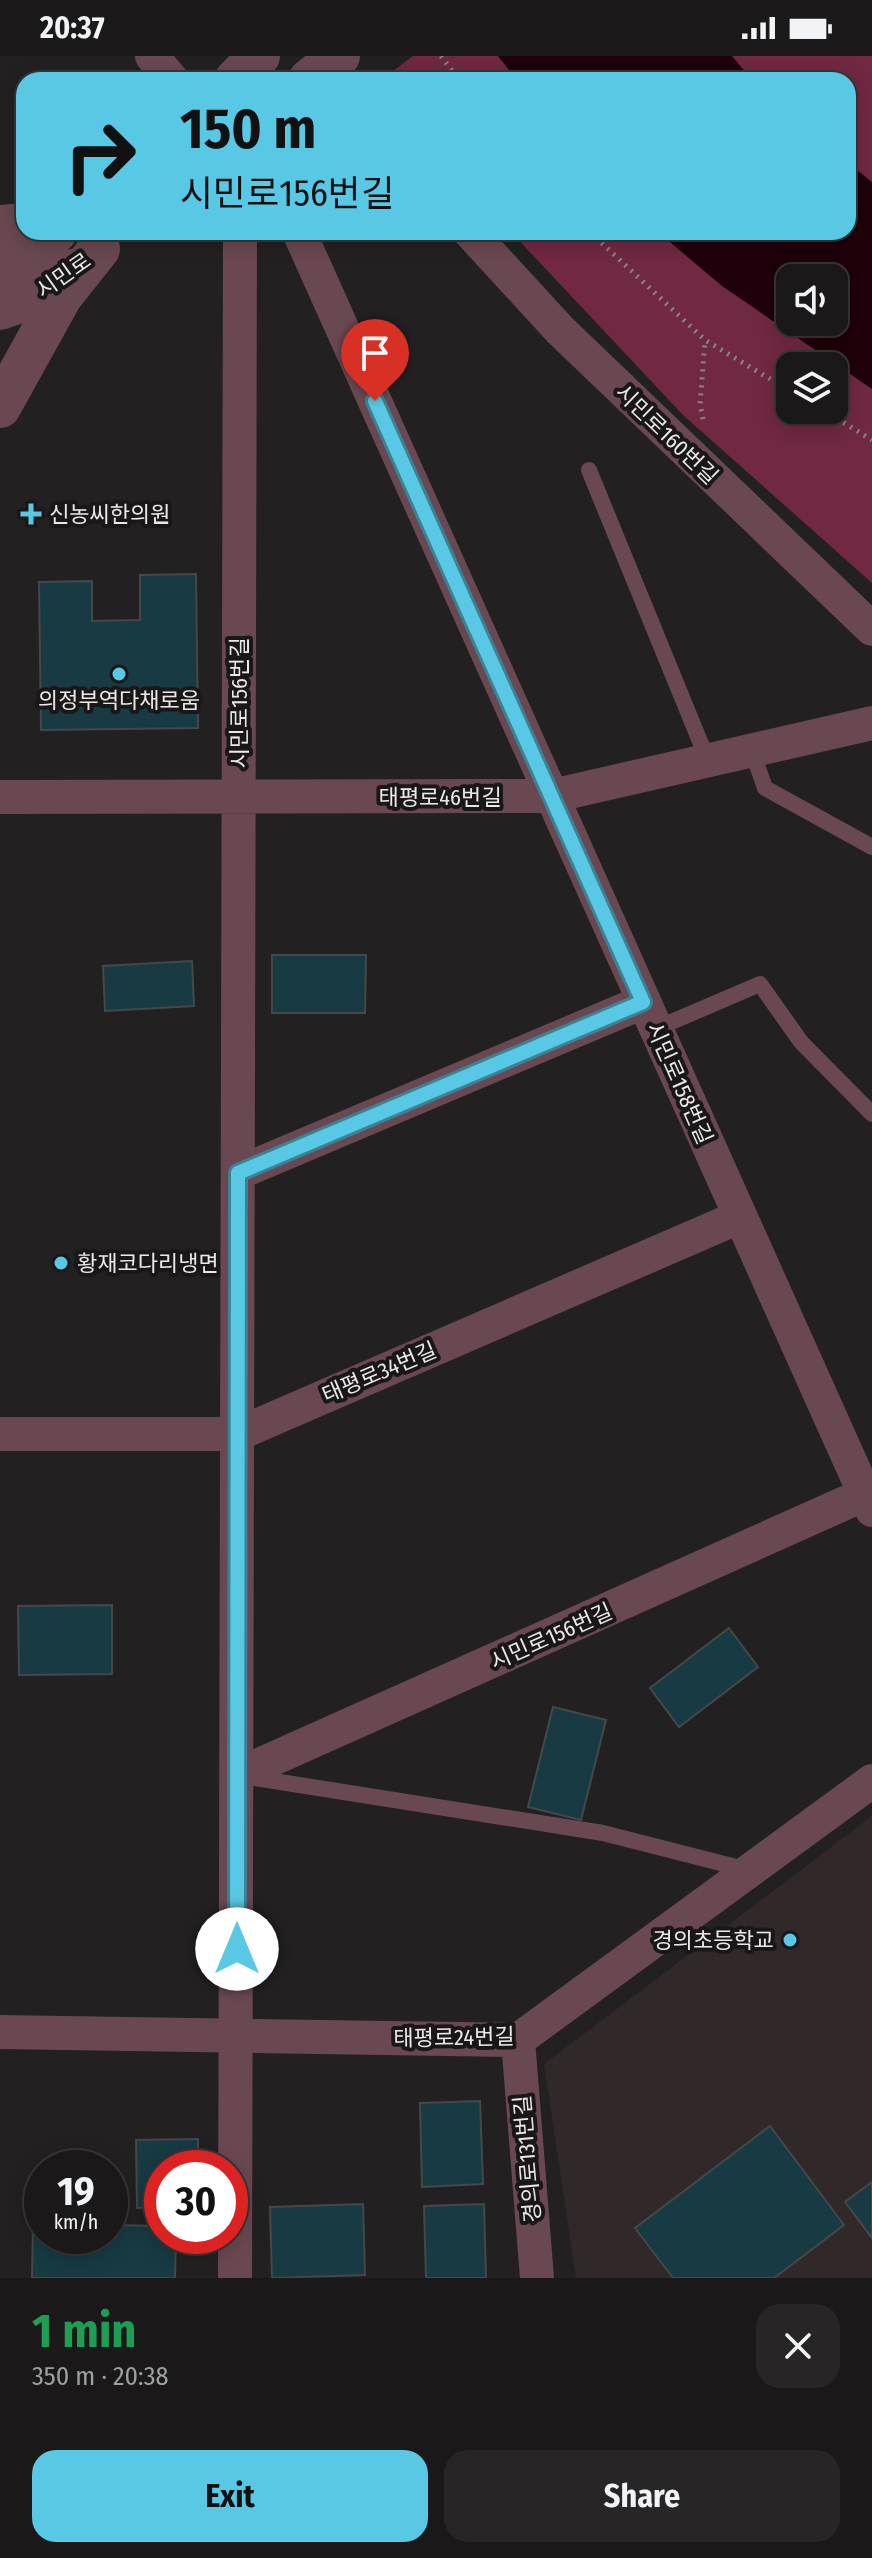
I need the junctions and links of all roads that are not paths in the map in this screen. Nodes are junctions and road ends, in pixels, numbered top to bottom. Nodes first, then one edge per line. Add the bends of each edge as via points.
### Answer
1 (152, 56) edge
2 (259, 56) edge
3 (165, 72) edge
4 (243, 72) edge
5 (44, 240) edge
6 (240, 240) edge
7 (303, 240) edge
8 (477, 240) edge
9 (110, 241) edge
10 (0, 269) edge
11 (0, 309) edge
12 (0, 407) edge
13 (589, 470) dead end
14 (872, 629) edge
15 (872, 723) edge
16 (752, 751) junction
17 (708, 761) junction
18 (552, 796) junction
19 (0, 797) edge
20 (239, 797) junction
21 (872, 847) edge
22 (649, 1016) junction
23 (872, 1114) edge
24 (238, 1173) junction
25 (739, 1217) junction
26 (0, 1434) edge
27 (238, 1434) junction
28 (869, 1499) edge
29 (237, 1775) junction
30 (872, 1781) edge
31 (750, 1870) junction
32 (0, 2032) edge
33 (237, 2036) junction
34 (518, 2040) junction
35 (235, 2278) edge
36 (537, 2278) edge

1 - 3 street
2 - 4 street
5 - 10 street, 시민로
6 - 20 street, 시민로156번길
7 - 18 street, 시민로158번길
8 - 14 street, 시민로160번길 via 560,330
9 - 11 street, 시민로 via 51,288
9 - 12 street via 61,297
13 - 17 lane
15 - 16 street, 태평로46번길
16 - 17 street, 태평로46번길
16 - 21 lane via 765,788
17 - 18 street, 태평로46번길
18 - 20 street, 태평로46번길
18 - 22 street, 시민로158번길
19 - 20 street, 태평로46번길
20 - 24 street, 시민로156번길
22 - 23 lane via 760,984 801,1042
22 - 24 street
22 - 25 street, 시민로158번길
24 - 27 street, 시민로156번길
25 - 27 street, 태평로34번길
25 - 28 street, 시민로158번길
26 - 27 street, 태평로34번길
27 - 29 street, 시민로156번길
28 - 29 street, 시민로156번길
29 - 31 lane via 603,1833
29 - 33 street, 시민로156번길
30 - 31 street, 태평로24번길
31 - 34 street, 태평로24번길
32 - 33 street, 태평로24번길
33 - 34 street, 태평로24번길
33 - 35 street, 시민로156번길
34 - 36 street, 경의로131번길

